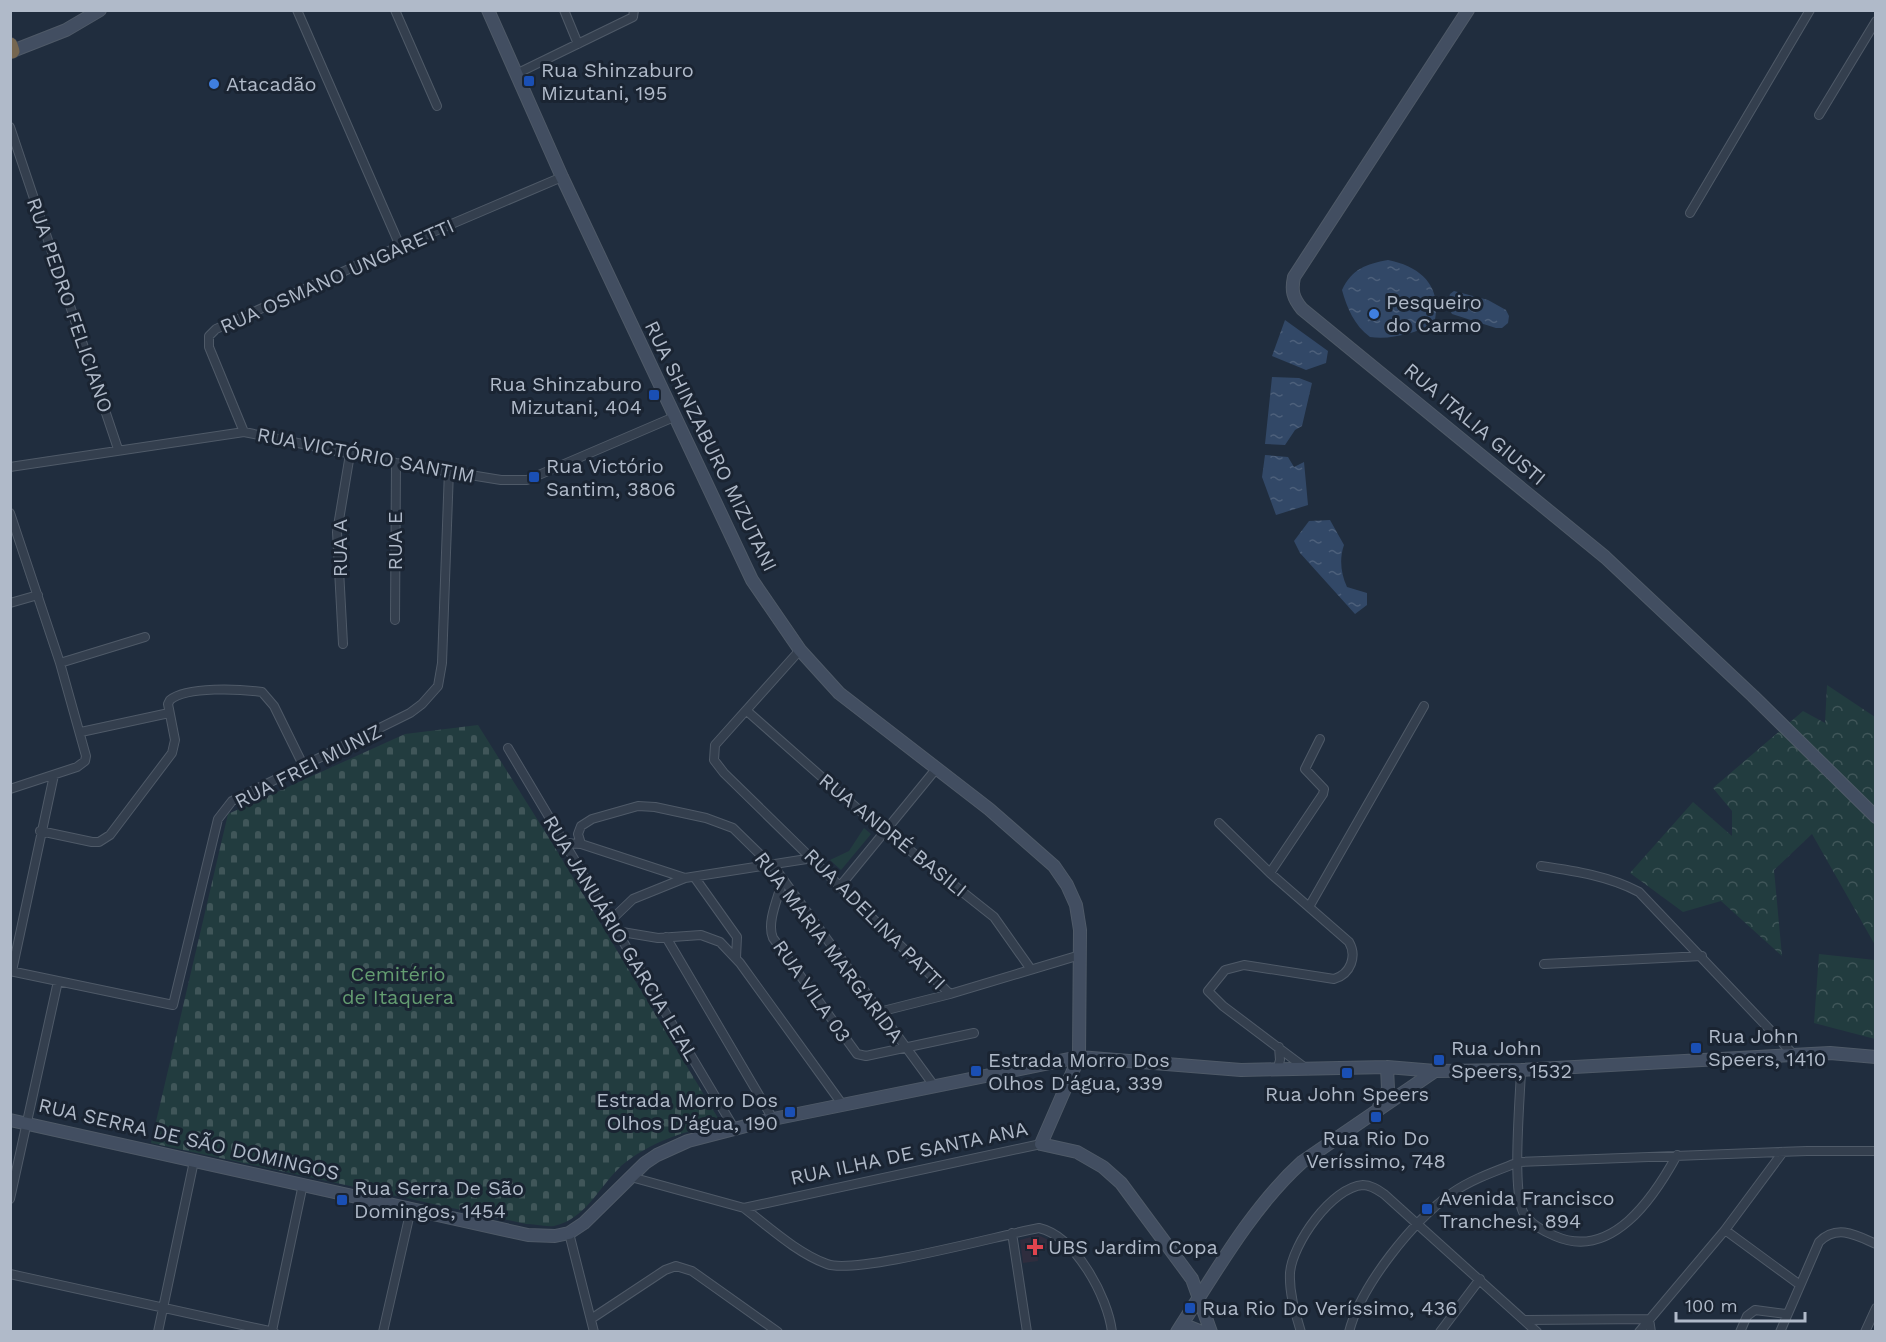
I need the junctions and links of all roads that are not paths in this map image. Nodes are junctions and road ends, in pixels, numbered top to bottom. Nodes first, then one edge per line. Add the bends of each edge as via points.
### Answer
1 (100, 10) edge
2 (297, 10) edge
3 (395, 10) edge
4 (488, 10) edge
5 (564, 10) edge
6 (1468, 10) edge
7 (1810, 10) edge
8 (633, 14) edge
9 (1875, 21) edge
10 (578, 44) junction
11 (11, 49) edge
12 (516, 74) junction
13 (437, 106) dead end
14 (1819, 115) dead end
15 (10, 127) edge
16 (562, 177) junction
17 (1690, 213) dead end
18 (400, 246) junction
19 (674, 417) junction
20 (244, 432) junction
21 (118, 449) junction
22 (350, 454) junction
23 (396, 463) junction
24 (10, 466) edge
25 (449, 470) junction
26 (10, 513) edge
27 (38, 595) junction
28 (10, 603) edge
29 (395, 620) dead end
30 (145, 637) dead end
31 (343, 644) dead end
32 (800, 650) junction
33 (60, 663) junction
34 (1424, 706) dead end
35 (747, 711) junction
36 (169, 713) junction
37 (81, 732) junction
38 (1320, 739) dead end
39 (508, 748) dead end
40 (304, 766) junction
41 (936, 768) junction
42 (54, 775) junction
43 (10, 789) edge
44 (1875, 817) edge
45 (1219, 823) dead end
46 (40, 831) junction
47 (885, 832) junction
48 (564, 843) junction
49 (581, 844) junction
50 (813, 858) junction
51 (771, 864) junction
52 (1541, 867) dead end
53 (1270, 873) junction
54 (690, 878) junction
55 (783, 879) junction
56 (841, 885) junction
57 (1309, 907) junction
58 (610, 921) junction
59 (616, 931) junction
60 (666, 937) junction
61 (1080, 955) junction
62 (1702, 956) junction
63 (736, 958) junction
64 (1544, 964) dead end
65 (1030, 968) junction
66 (11, 971) edge
67 (58, 981) junction
68 (950, 994) junction
69 (879, 1012) junction
70 (974, 1033) dead end
71 (1279, 1047) junction
72 (906, 1048) junction
73 (1792, 1054) junction
74 (1079, 1057) junction
75 (1875, 1057) edge
76 (1387, 1067) junction
77 (1308, 1070) junction
78 (1521, 1070) junction
79 (1277, 1071) junction
80 (1435, 1071) junction
81 (935, 1087) junction
82 (842, 1104) junction
83 (1376, 1111) junction
84 (10, 1119) edge
85 (772, 1119) junction
86 (27, 1123) junction
87 (734, 1128) junction
88 (1041, 1144) junction
89 (1875, 1151) edge
90 (1783, 1152) junction
91 (1677, 1155) junction
92 (194, 1161) junction
93 (1519, 1162) junction
94 (631, 1177) junction
95 (303, 1184) junction
96 (10, 1199) edge
97 (744, 1208) junction
98 (411, 1209) junction
99 (1418, 1224) junction
100 (1725, 1230) junction
101 (569, 1233) junction
102 (1012, 1233) junction
103 (1875, 1244) edge
104 (10, 1274) edge
105 (1480, 1279) junction
106 (1800, 1285) junction
107 (1201, 1298) junction
108 (1875, 1308) edge
109 (163, 1309) junction
110 (1786, 1314) junction
111 (1649, 1318) junction
112 (591, 1319) junction
113 (1526, 1320) junction
114 (1179, 1328) edge
115 (1025, 1330) edge
116 (273, 1331) edge
117 (158, 1332) edge
118 (383, 1332) edge
119 (594, 1332) edge
120 (778, 1332) edge
121 (1112, 1332) edge
122 (1202, 1332) edge
123 (1211, 1332) edge
124 (1301, 1332) edge
125 (1349, 1332) edge
126 (1440, 1332) edge
127 (1537, 1332) edge
128 (1639, 1332) edge
129 (1651, 1332) edge
130 (1740, 1332) edge
131 (1780, 1332) edge
132 (1865, 1332) edge

1 - 11 street via 66,30
2 - 18 street
3 - 13 street
4 - 12 street, RUA SHINZABURO MIZUTANI
5 - 10 street
6 - 44 street, RUA ITALIA GIUSTI via 1294,277 1294,299 1605,557 1754,696
7 - 17 street
8 - 10 street
9 - 14 street
10 - 12 street
12 - 16 street, RUA SHINZABURO MIZUTANI
15 - 21 street, RUA PEDRO FELICIANO
16 - 18 street, RUA OSMANO UNGARETTI
16 - 19 street, RUA SHINZABURO MIZUTANI
18 - 20 street, RUA OSMANO UNGARETTI via 212,332 209,347
19 - 25 street, RUA VICTÓRIO SANTIM via 527,480 501,480
19 - 32 street, RUA SHINZABURO MIZUTANI via 748,572
20 - 21 street, RUA VICTÓRIO SANTIM
20 - 22 street, RUA VICTÓRIO SANTIM
21 - 24 street, RUA VICTÓRIO SANTIM
22 - 23 street, RUA VICTÓRIO SANTIM
22 - 31 street, RUA A via 337,532
23 - 25 street, RUA VICTÓRIO SANTIM
23 - 29 street, RUA E
25 - 40 street, RUA FREI MUNIZ via 438,686 410,713
26 - 27 street
27 - 28 street
27 - 33 street
30 - 33 street
32 - 35 street
32 - 41 street, RUA SHINZABURO MIZUTANI via 839,693
33 - 37 street
34 - 57 street
35 - 47 street, RUA ANDRÉ BASILI
35 - 50 street, RUA ADELINA PATTI via 715,745 714,760
36 - 37 street
36 - 40 street via 170,700 182,694 262,692 274,706
36 - 46 street via 175,740 172,753 110,835 92,842
37 - 42 street via 85,761
38 - 53 street via 1305,769 1324,789 1323,794
39 - 48 street, RUA JANUÁRIO GARCIA LEAL
40 - 67 street, RUA FREI MUNIZ via 232,801 223,810 211,844 173,1005
41 - 47 street
41 - 61 street, RUA SHINZABURO MIZUTANI via 1054,866 1076,905
42 - 43 street
42 - 46 street
45 - 53 street
46 - 66 street
47 - 56 street
47 - 65 street, RUA ANDRÉ BASILI via 994,917
48 - 49 street
48 - 58 street, RUA JANUÁRIO GARCIA LEAL
49 - 51 street, RUA MARIA MARGARIDA via 578,834 585,822 631,807 656,807 733,828
49 - 54 street
50 - 51 street
50 - 56 street, RUA ADELINA PATTI
51 - 54 street
51 - 55 street, RUA MARIA MARGARIDA
52 - 62 street via 1600,877 1639,892
53 - 57 street
54 - 58 street via 633,899
54 - 63 street via 737,937
55 - 69 street, RUA MARIA MARGARIDA
55 - 72 street, RUA VILA 03 via 771,933 846,1041 861,1056
56 - 68 street, RUA ADELINA PATTI
57 - 71 street via 1353,949 1353,960 1344,974 1334,979 1244,965 1225,970 1208,991
58 - 59 street, RUA JANUÁRIO GARCIA LEAL
59 - 60 street
59 - 87 street, RUA JANUÁRIO GARCIA LEAL
60 - 63 street via 712,937
60 - 85 street
61 - 65 street, RUA ADELINA PATTI
61 - 74 street, RUA SHINZABURO MIZUTANI
62 - 64 street
62 - 73 street
63 - 82 street
65 - 68 street, RUA ADELINA PATTI
66 - 67 street
67 - 86 street
68 - 69 street
69 - 72 street, RUA MARIA MARGARIDA
70 - 72 street, RUA VILA 03
71 - 77 street
71 - 79 street
72 - 81 street, RUA MARIA MARGARIDA
73 - 75 street
73 - 78 street
74 - 79 street
74 - 81 street
74 - 88 street, RUA SHINZABURO MIZUTANI
76 - 77 street
76 - 80 street
76 - 83 street via 1388,1089
77 - 79 street
78 - 80 street
78 - 93 street
80 - 83 street
81 - 82 street
82 - 85 street
83 - 107 street via 1282,1180
84 - 86 street, RUA SERRA DE SÃO DOMINGOS
85 - 87 street
86 - 92 street, RUA SERRA DE SÃO DOMINGOS
86 - 96 street
87 - 94 street via 669,1148
88 - 97 street, RUA ILHA DE SANTA ANA
88 - 107 street, RUA ILHA DE SANTA ANA via 1077,1152 1103,1167 1121,1184 1192,1279
89 - 90 street
90 - 91 street
90 - 100 street
91 - 93 street
91 - 93 street via 1664,1178 1623,1226 1608,1236 1582,1240 1559,1238 1532,1223 1519,1200
92 - 95 street, RUA SERRA DE SÃO DOMINGOS
92 - 109 street
93 - 99 street via 1451,1194
94 - 97 street, RUA ILHA DE SANTA ANA
94 - 101 street
95 - 98 street, RUA SERRA DE SÃO DOMINGOS
95 - 116 street
97 - 102 street via 815,1258 836,1267
98 - 101 street, RUA SERRA DE SÃO DOMINGOS via 528,1235
98 - 118 street
99 - 105 street
99 - 124 street via 1384,1194 1364,1185 1327,1207 1306,1230 1293,1253 1291,1288
99 - 125 street via 1369,1286
100 - 106 street
100 - 111 street
101 - 112 street
102 - 115 street
102 - 121 street via 1039,1228 1059,1236 1084,1266 1103,1299
103 - 106 street via 1840,1231 1826,1236
104 - 109 street
105 - 113 street
105 - 126 street
106 - 110 street
107 - 114 street
107 - 123 street, RUA ILHA DE SANTA ANA
108 - 132 street
109 - 116 street
109 - 117 street
110 - 130 street via 1755,1310 1747,1316
110 - 131 street
111 - 113 street
111 - 128 street
111 - 129 street
112 - 119 street
112 - 120 street via 676,1266 692,1271
113 - 127 street
114 - 122 street

